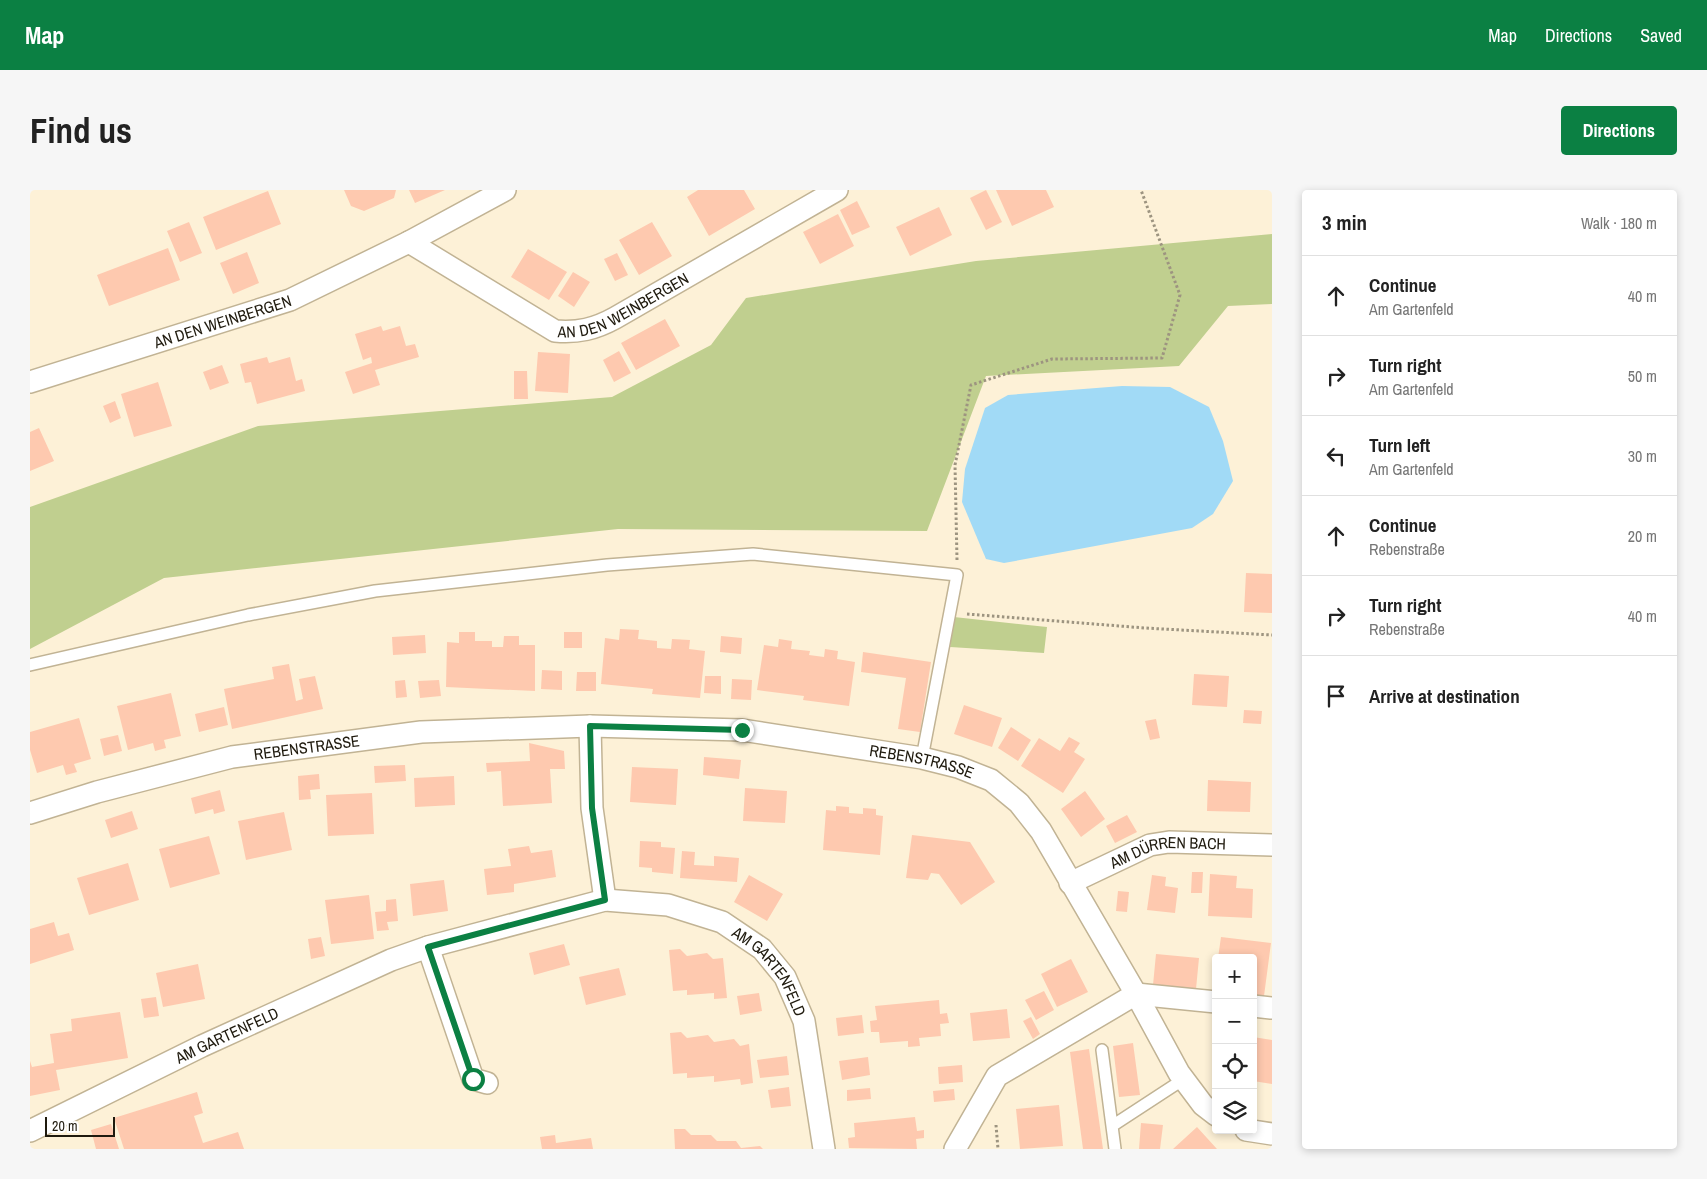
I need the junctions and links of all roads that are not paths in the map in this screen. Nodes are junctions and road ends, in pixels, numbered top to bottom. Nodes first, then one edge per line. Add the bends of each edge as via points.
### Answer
1 (506, 190) edge
2 (837, 190) edge
3 (409, 242) junction
4 (30, 382) edge
5 (30, 665) edge
6 (590, 726) junction
7 (922, 758) junction
8 (30, 813) edge
9 (1272, 845) edge
10 (1070, 883) junction
11 (605, 900) junction
12 (428, 947) junction
13 (1136, 994) junction
14 (1212, 1002) edge
15 (1102, 1050) dead end
16 (1184, 1079) junction
17 (488, 1083) dead end
18 (1212, 1112) edge
19 (1112, 1126) junction
20 (30, 1131) edge
21 (1257, 1132) edge
22 (1272, 1134) edge
23 (824, 1149) edge
24 (955, 1149) edge
25 (1114, 1149) edge

1 - 3 street, AN DEN WEINBERGEN
2 - 3 street, AN DEN WEINBERGEN via 609,321 574,333 555,330
3 - 4 street, AN DEN WEINBERGEN via 290,300
5 - 7 lane via 248,615 375,591 607,564 753,554 957,575
6 - 7 street, REBENSTRASSE via 742,730
6 - 8 street, REBENSTRASSE via 421,732 232,757
6 - 11 street via 592,808
7 - 10 street, REBENSTRASSE via 991,780 1019,803 1041,831
9 - 10 street, AM DÜRREN BACH via 1169,842 1150,845
10 - 13 street, REBENSTRASSE
11 - 12 street, AM GARTENFELD
11 - 23 street, AM GARTENFELD via 668,905 722,922 762,949 785,977 804,1021
12 - 17 street via 473,1079
12 - 20 street, AM GARTENFELD via 391,960 202,1046
13 - 14 street
13 - 16 street, REBENSTRASSE
13 - 24 street via 997,1076
15 - 19 lane
16 - 18 street, REBENSTRASSE
16 - 19 lane
19 - 25 lane
21 - 22 street

